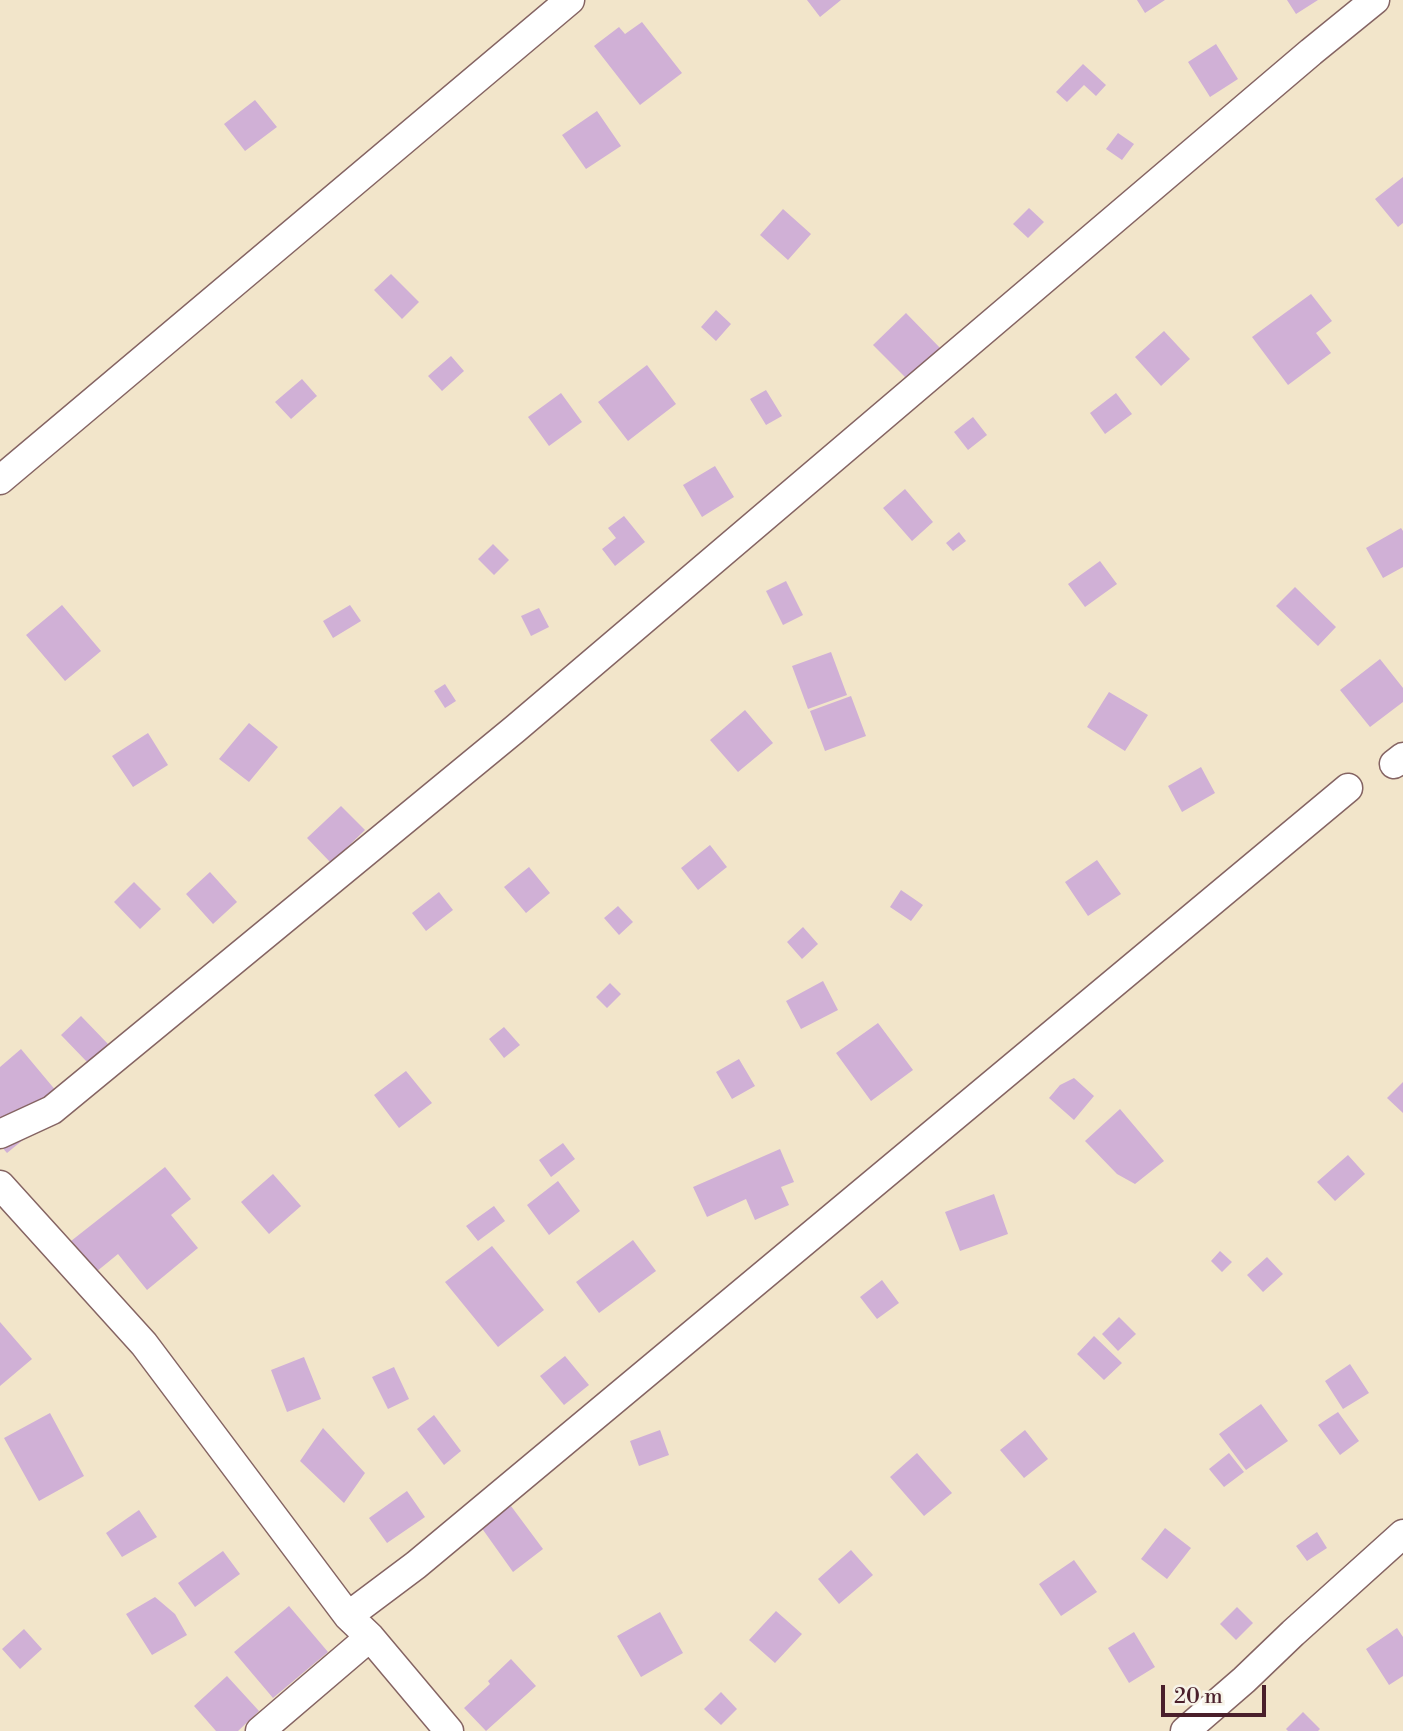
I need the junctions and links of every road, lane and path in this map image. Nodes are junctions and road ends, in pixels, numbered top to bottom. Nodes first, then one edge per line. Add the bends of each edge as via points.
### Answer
1 (570, 0) edge
2 (1375, 0) edge
3 (0, 480) edge
4 (1348, 788) dead end
5 (0, 1134) edge
6 (0, 1185) edge
7 (1403, 1534) edge
8 (348, 1616) junction
9 (370, 1637) junction
10 (260, 1731) edge
11 (449, 1731) edge
12 (1185, 1731) edge

1 - 3 street
2 - 5 street via 450,782 52,1110
4 - 8 street via 416,1565
6 - 8 street via 144,1344
7 - 12 street
8 - 9 street
9 - 10 street
9 - 11 street

